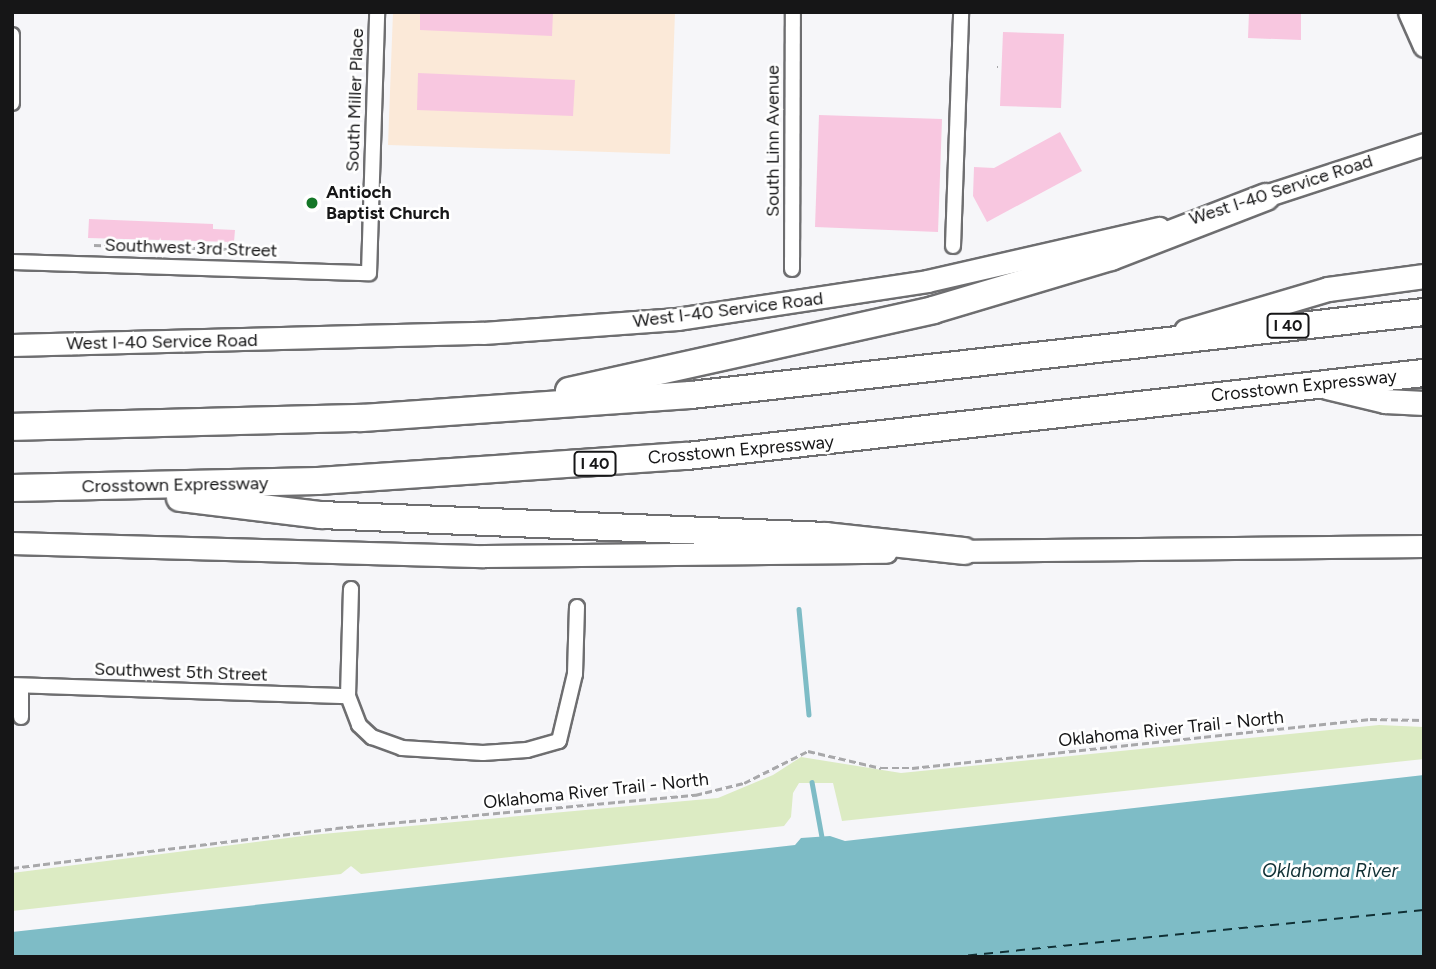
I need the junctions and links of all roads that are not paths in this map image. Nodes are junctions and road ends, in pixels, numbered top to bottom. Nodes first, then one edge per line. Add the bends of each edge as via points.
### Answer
1 (377, 12) edge
2 (793, 12) edge
3 (961, 12) edge
4 (1409, 12) edge
5 (12, 34) edge
6 (1424, 46) edge
7 (12, 103) edge
8 (1424, 129) edge
9 (1418, 146) edge
10 (1266, 197) junction
11 (953, 246) dead end
12 (12, 262) edge
13 (792, 270) dead end
14 (369, 273) joint
15 (1424, 276) edge
16 (1424, 312) edge
17 (1153, 341) junction
18 (12, 345) edge
19 (1424, 373) edge
20 (1311, 384) junction
21 (1424, 402) edge
22 (472, 412) junction
23 (12, 427) edge
24 (88, 487) junction
25 (12, 488) edge
26 (12, 543) edge
27 (1424, 546) edge
28 (964, 551) junction
29 (351, 589) dead end
30 (577, 607) dead end
31 (17, 686) edge
32 (348, 696) junction
33 (21, 717) dead end

1 - 14 street, South Miller Place
2 - 13 street, South Linn Avenue
3 - 11 street
4 - 6 main road
5 - 7 street
8 - 9 main road
9 - 10 main road, West I-40 Service Road
10 - 18 main road, West I-40 Service Road via 1104,242 964,273 677,319 483,333
10 - 22 highway via 1111,257 933,310
12 - 14 street, Southwest 3rd Street
15 - 17 main road via 1328,289
16 - 17 highway, I 40
17 - 22 highway, I 40 via 922,372
19 - 20 highway, Crosstown Expressway / I 40
20 - 21 main road via 1385,401
20 - 24 highway, Crosstown Expressway / I 40 via 687,456 318,481
22 - 23 highway, I 40
24 - 25 highway, Crosstown Expressway / I 40
24 - 28 highway via 321,515 826,536
26 - 28 main road via 484,556
27 - 28 main road
29 - 32 street
30 - 32 street via 575,674 559,741 527,750 494,752 402,748 372,737 359,725
31 - 32 street, Southwest 5th Street
31 - 33 street

